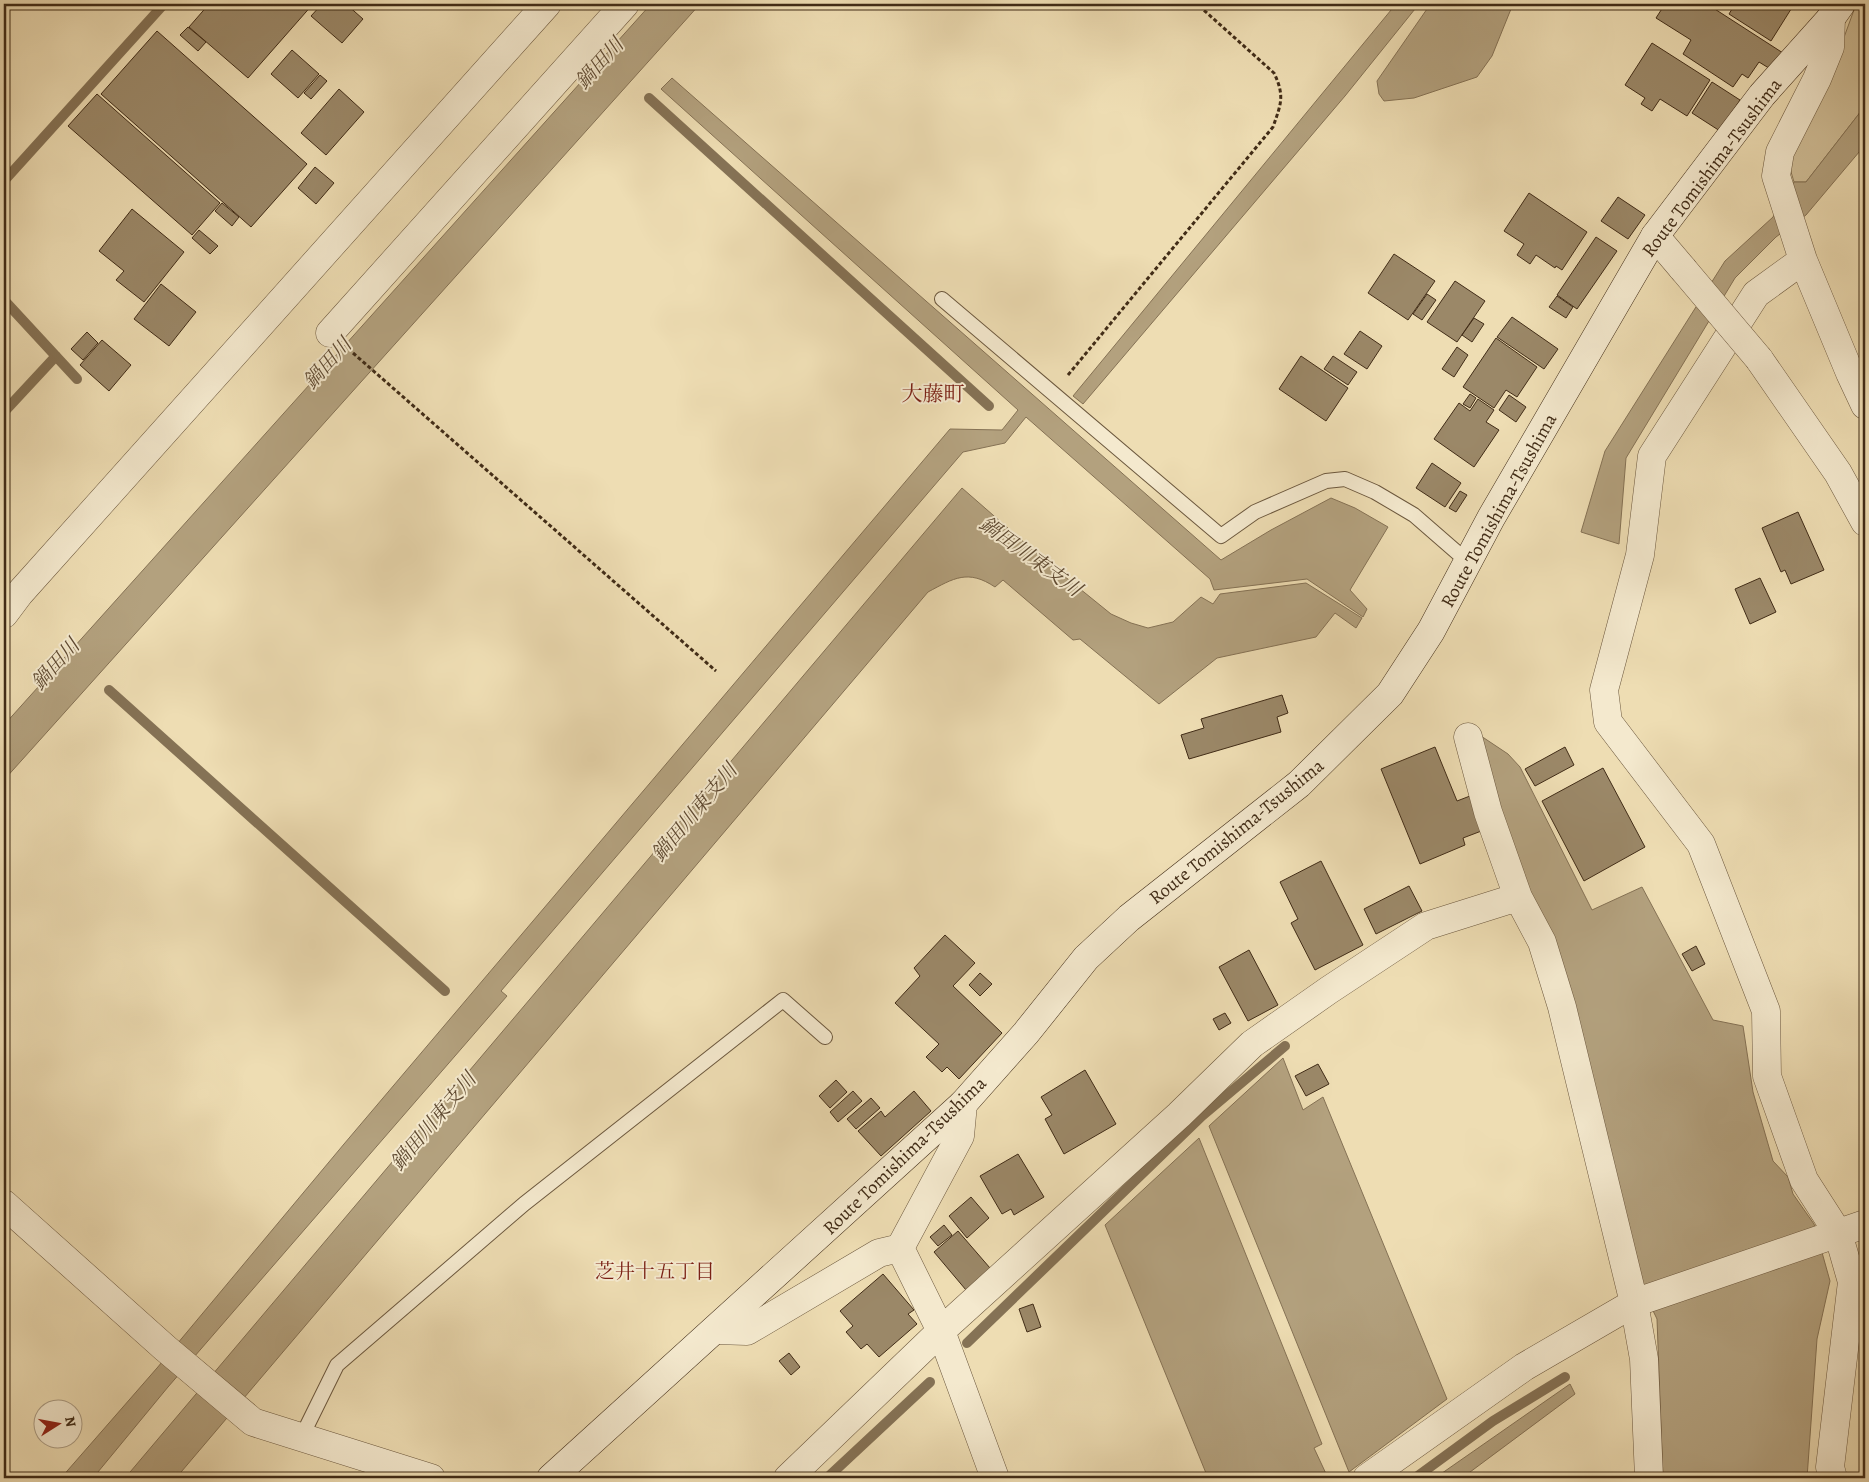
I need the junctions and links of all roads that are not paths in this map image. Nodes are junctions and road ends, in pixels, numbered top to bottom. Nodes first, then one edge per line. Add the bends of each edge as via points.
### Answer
1 (547, 4) edge
2 (625, 4) edge
3 (1836, 11) edge
4 (1655, 236) junction
5 (1803, 260) junction
6 (942, 299) dead end
7 (338, 340) road end
8 (1865, 405) edge
9 (1865, 522) edge
10 (1468, 562) junction
11 (9, 600) edge
12 (1468, 737) dead end
13 (1518, 897) junction
14 (825, 1037) dead end
15 (963, 1104) junction
16 (4, 1204) edge
17 (1865, 1224) edge
18 (1838, 1233) junction
19 (900, 1248) junction
20 (1634, 1303) junction
21 (716, 1330) junction
22 (941, 1331) junction
23 (301, 1438) junction
24 (431, 1478) edge
25 (551, 1478) edge
26 (788, 1478) edge
27 (995, 1478) edge
28 (1367, 1478) edge
29 (1649, 1478) edge
30 (1833, 1478) edge

1 - 11 street
2 - 7 street
3 - 4 street, Route Tomishima-Tsushima via 1762,95
3 - 5 street via 1830,47 1780,152 1776,176
4 - 9 street, bridge via 1759,359 1838,473
4 - 10 street, Route Tomishima-Tsushima
5 - 8 street
5 - 18 street via 1756,294 1652,456 1640,555 1604,690 1608,722 1701,844 1766,1011 1767,1076 1804,1180
6 - 10 lane via 1220,536 1255,512 1326,481 1346,479 1414,515
10 - 15 street, Route Tomishima-Tsushima via 1431,631 1390,694 1299,784 1129,918 1086,958
12 - 13 street via 1488,812
13 - 20 street via 1542,942 1562,1007
13 - 22 street via 1426,926 1252,1044 1172,1122
14 - 23 lane via 783,1000 524,1204 337,1365
15 - 19 street via 960,1136
15 - 21 street, Route Tomishima-Tsushima
16 - 23 street via 253,1422
17 - 18 street
18 - 20 street
18 - 30 street via 1852,1282 1830,1466
19 - 21 street via 879,1253 747,1331
19 - 22 street
20 - 28 street via 1524,1367
20 - 29 street via 1644,1359
21 - 25 street, Route Tomishima-Tsushima
22 - 26 street
22 - 27 street
23 - 24 street

